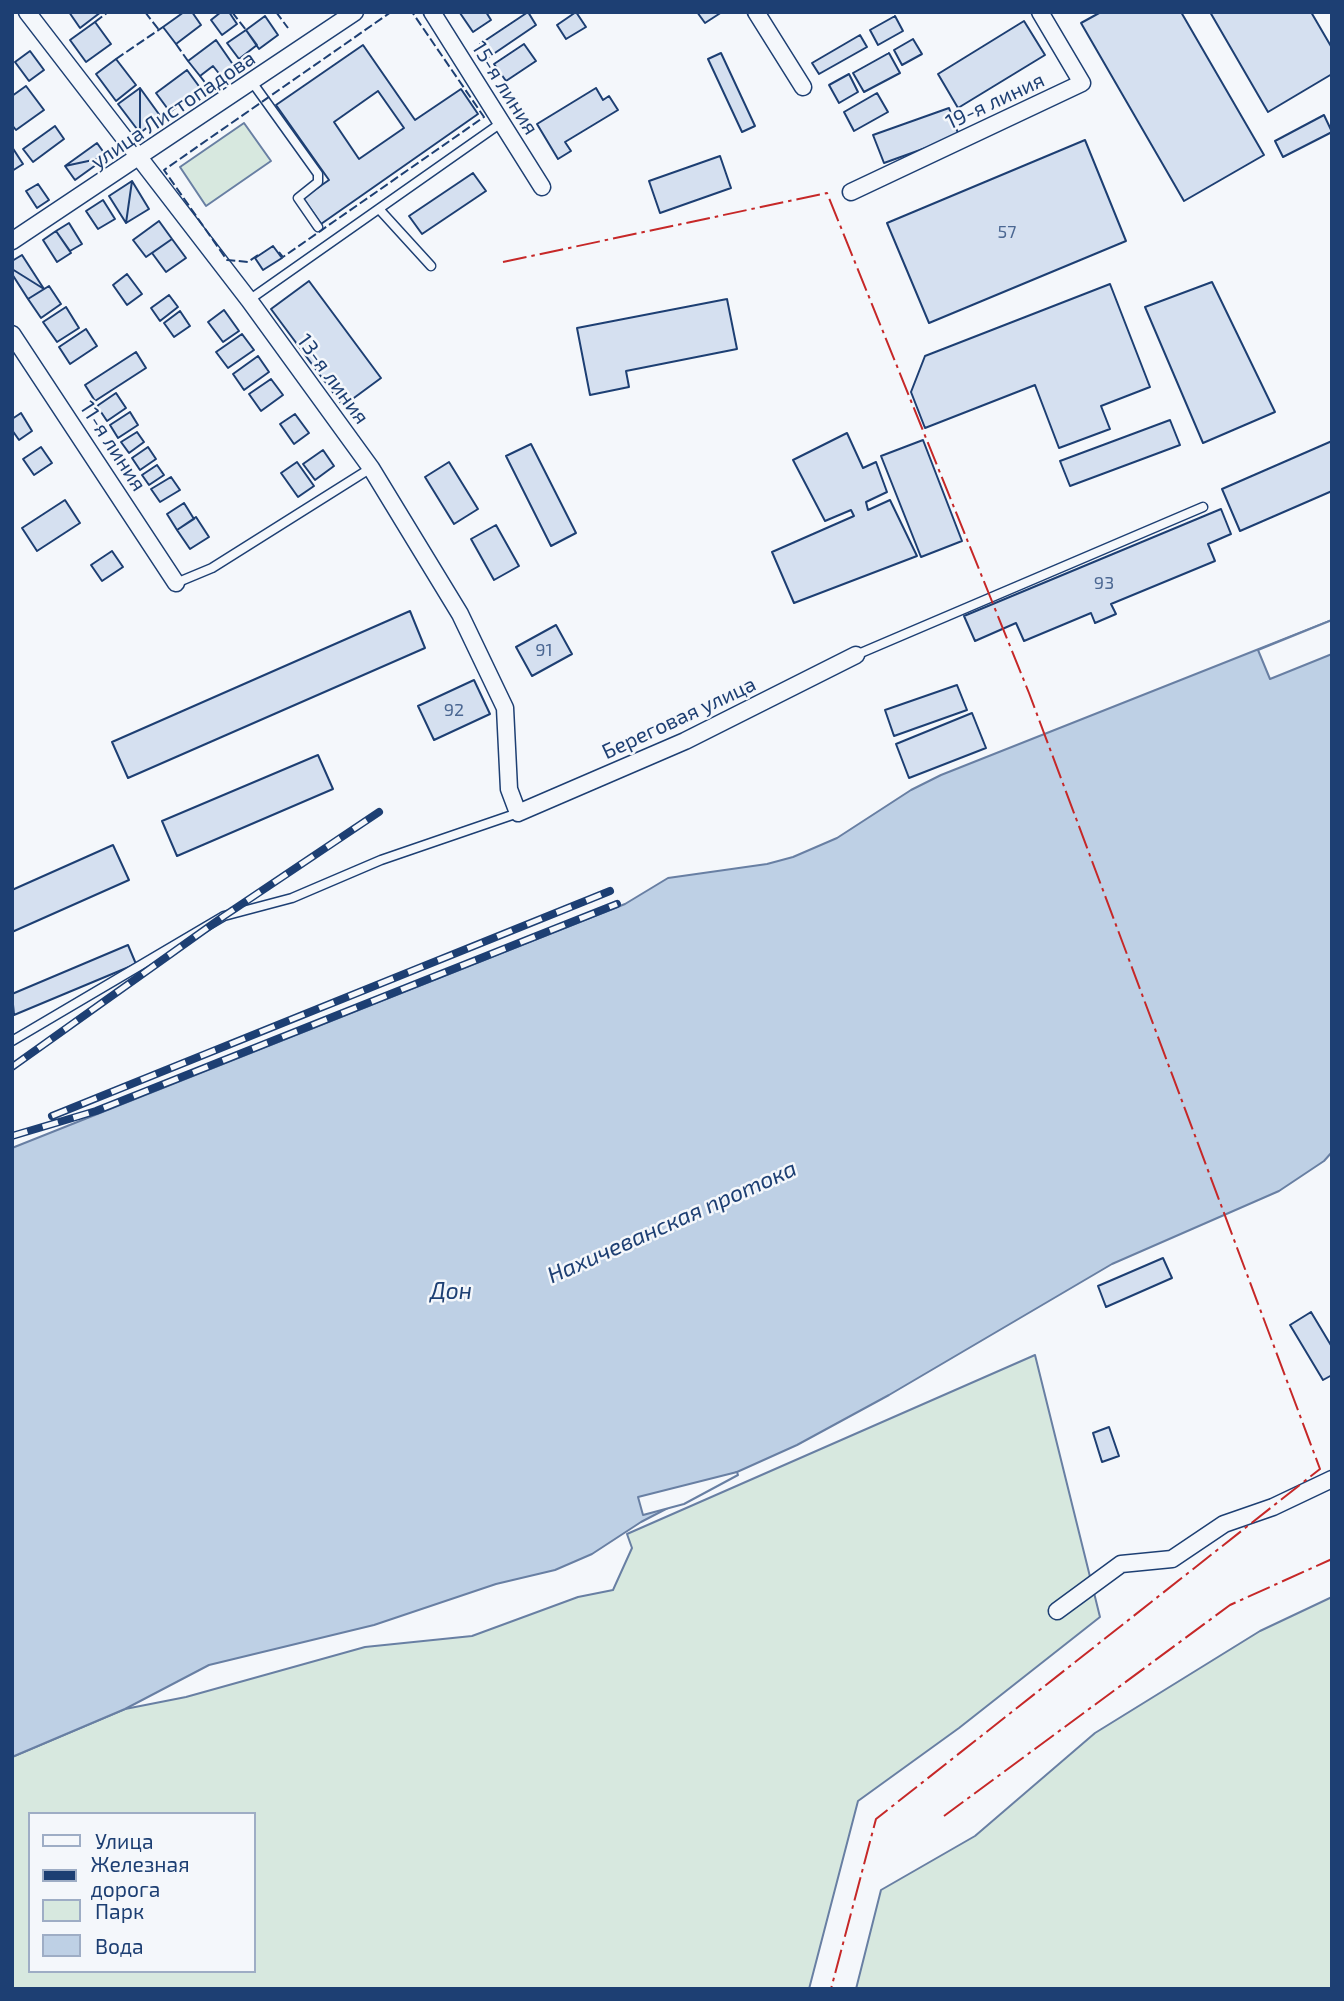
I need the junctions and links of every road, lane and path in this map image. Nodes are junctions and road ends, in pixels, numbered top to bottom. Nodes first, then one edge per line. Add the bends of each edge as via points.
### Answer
1 (27, 12) edge
2 (355, 12) edge
3 (432, 12) edge
4 (755, 12) edge
5 (1040, 12) edge
6 (252, 82) junction
7 (803, 87) dead end
8 (502, 122) junction
9 (139, 158) junction
10 (542, 187) dead end
11 (851, 192) dead end
12 (379, 209) junction
13 (318, 227) dead end
14 (12, 241) edge
15 (431, 266) dead end
16 (249, 300) junction
17 (12, 334) edge
18 (372, 468) junction
19 (1203, 507) dead end
20 (176, 583) joint
21 (856, 655) joint
22 (518, 813) junction
23 (12, 1041) edge
24 (1332, 1479) edge
25 (1057, 1611) dead end

1 - 9 street, 13-я линия
2 - 6 street, улица Листопадова
3 - 8 street, 15-я линия
4 - 7 street
5 - 11 street, 19-я линия via 1082,83
6 - 9 street, улица Листопадова
6 - 13 lane via 318,174 318,182 298,198
8 - 10 street, 15-я линия
8 - 12 lane
9 - 14 street, улица Листопадова
9 - 16 street, 13-я линия
12 - 15 lane
12 - 16 lane
16 - 18 street, 13-я линия
17 - 20 street, 11-я линия
18 - 20 lane via 212,568
18 - 22 street, 13-я линия via 460,614 505,708 509,789
19 - 21 lane
21 - 22 street, Береговая улица via 685,741
22 - 23 lane via 382,860 292,898 223,916
24 - 25 street via 1224,1524 1172,1559 1121,1564

